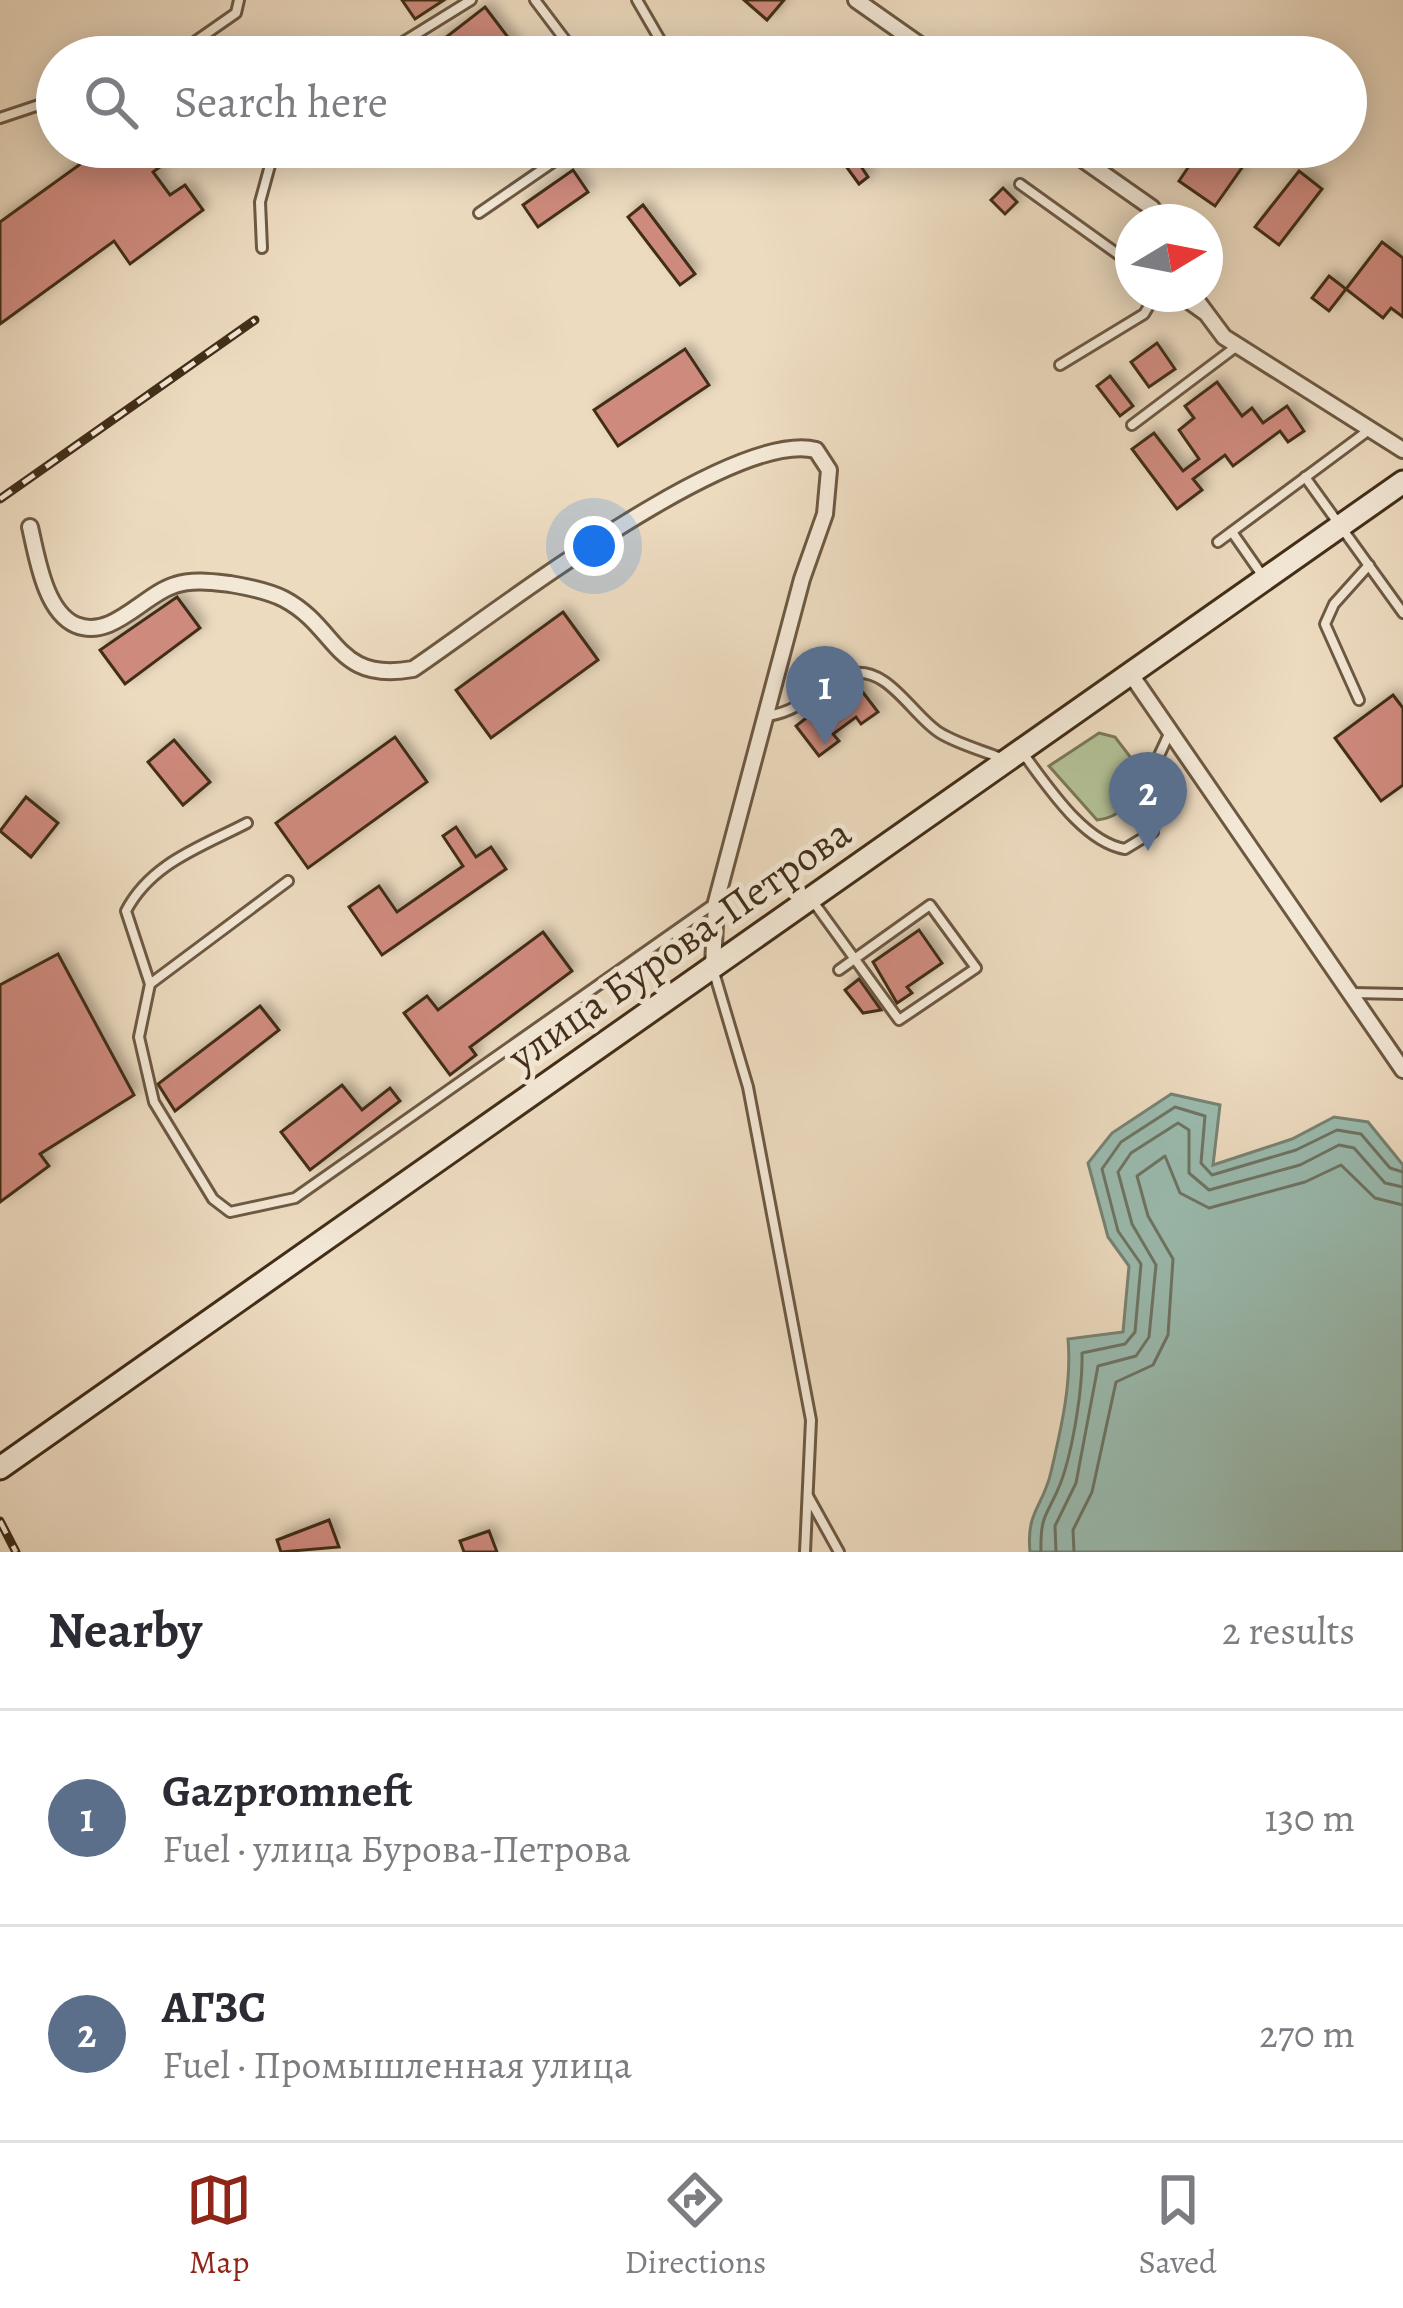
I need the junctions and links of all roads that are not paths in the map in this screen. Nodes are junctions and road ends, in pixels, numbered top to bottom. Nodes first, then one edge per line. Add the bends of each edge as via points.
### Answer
1 (239, 0) edge
2 (471, 0) edge
3 (535, 0) edge
4 (637, 0) edge
5 (856, 0) edge
6 (203, 36) edge
7 (414, 36) edge
8 (562, 36) edge
9 (658, 36) edge
10 (908, 36) edge
11 (36, 105) edge
12 (0, 118) edge
13 (269, 168) edge
14 (544, 168) edge
15 (1095, 168) edge
16 (1020, 184) dead end
17 (1146, 204) edge
18 (479, 213) dead end
19 (262, 248) dead end
20 (1115, 252) edge
21 (1145, 312) edge
22 (1199, 312) edge
23 (1201, 312) edge
24 (1203, 315) junction
25 (1238, 345) junction
26 (1060, 365) dead end
27 (1132, 425) dead end
28 (1370, 429) junction
29 (1403, 450) edge
30 (1305, 477) junction
31 (1402, 485) edge
32 (1342, 525) junction
33 (30, 527) dead end
34 (1232, 532) junction
35 (1218, 542) dead end
36 (1370, 565) junction
37 (1266, 580) junction
38 (1403, 613) edge
39 (1132, 676) junction
40 (1359, 700) dead end
41 (768, 716) junction
42 (1169, 733) junction
43 (1015, 756) junction
44 (247, 823) dead end
45 (288, 881) dead end
46 (811, 898) junction
47 (716, 902) junction
48 (855, 959) junction
49 (713, 968) junction
50 (839, 970) dead end
51 (150, 984) junction
52 (1351, 993) junction
53 (1403, 994) edge
54 (1403, 1070) edge
55 (0, 1468) edge
56 (807, 1495) junction
57 (805, 1552) edge
58 (839, 1552) edge

1 - 6 lane via 236,13
2 - 7 lane
3 - 8 lane
4 - 9 lane
5 - 10 street
11 - 12 lane
13 - 19 lane via 260,202
14 - 18 lane
15 - 17 street
16 - 20 lane
21 - 26 lane
22 - 24 lane
23 - 24 street
24 - 25 street
25 - 27 lane
25 - 28 street
28 - 29 street
28 - 30 lane
30 - 32 lane
30 - 34 lane
31 - 32 main road, улица Бурова-Петрова
32 - 36 lane
32 - 37 main road, улица Бурова-Петрова
33 - 41 street via 51,597 69,622 107,625 172,585 229,584 287,600 352,664 381,675 413,669 676,490 776,451 816,450 829,470 825,514
34 - 35 lane
34 - 37 lane
36 - 38 lane
36 - 40 lane via 1325,624
37 - 39 main road, улица Бурова-Петрова
39 - 42 street
39 - 43 main road, улица Бурова-Петрова
41 - 43 lane via 796,711 850,674 869,674 942,734
41 - 47 street
42 - 43 lane via 1156,762 1153,832 1125,849 1109,847
42 - 52 street
43 - 46 main road, улица Бурова-Петрова
44 - 51 lane via 140,885 126,911
45 - 51 lane
46 - 48 lane
46 - 49 main road, улица Бурова-Петрова
47 - 49 street
47 - 51 lane via 295,1198 230,1212 213,1199 154,1102 139,1037
48 - 48 lane via 899,1019 976,968 930,905
48 - 50 lane
49 - 55 main road, улица Бурова-Петрова
49 - 56 lane via 775,1216 811,1420
52 - 53 lane
52 - 54 street
56 - 57 lane
56 - 58 lane

